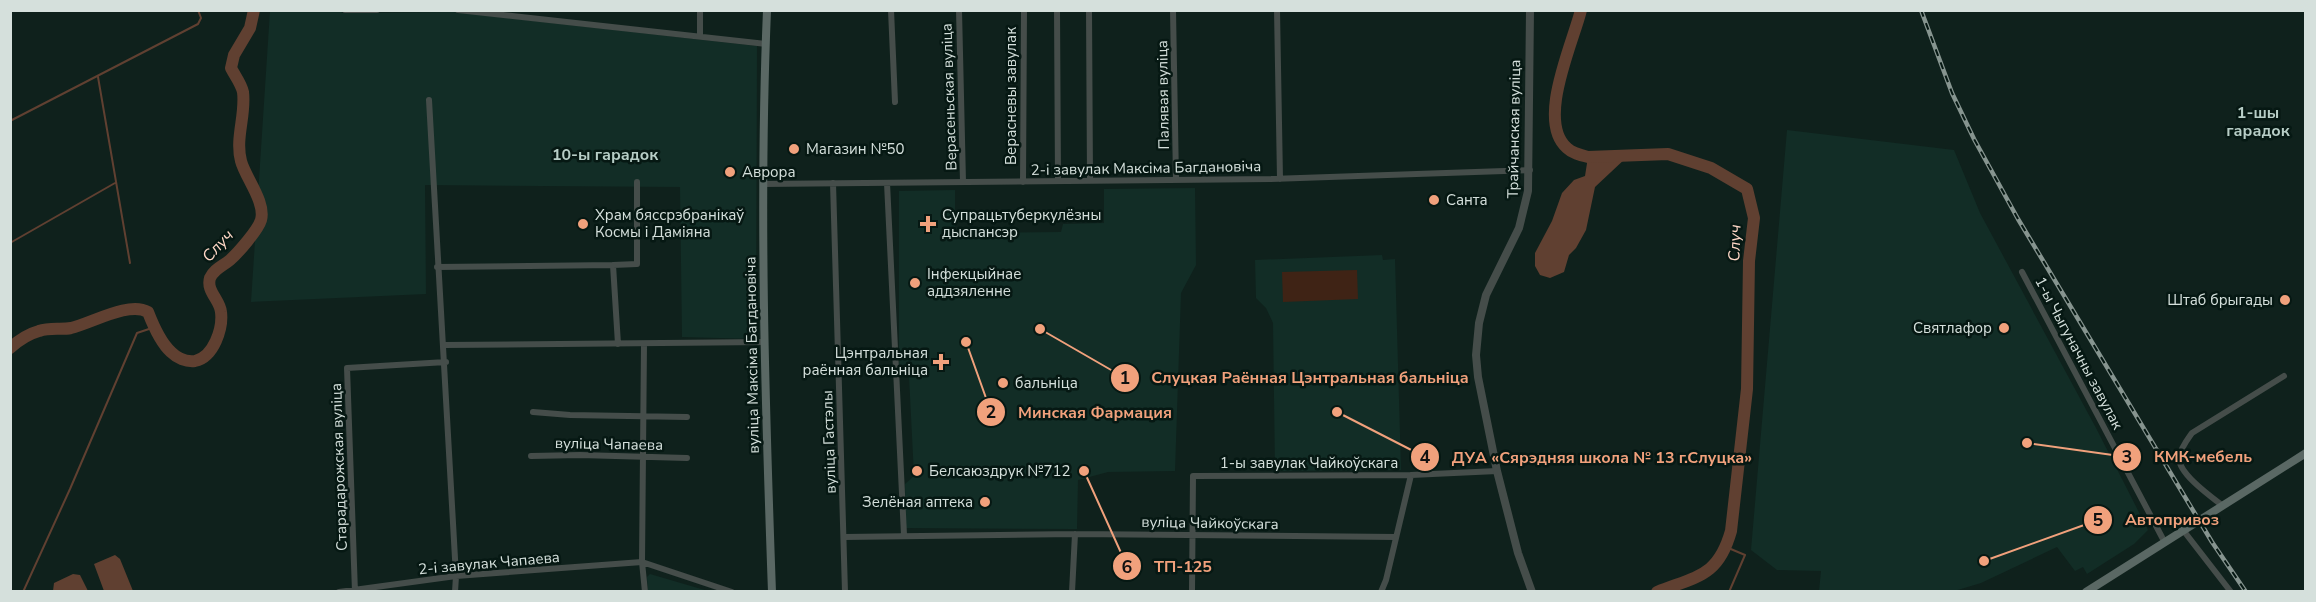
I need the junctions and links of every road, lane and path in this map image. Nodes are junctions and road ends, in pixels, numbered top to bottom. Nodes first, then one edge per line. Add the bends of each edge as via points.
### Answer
1 (377, 10) edge
2 (458, 10) edge
3 (700, 10) edge
4 (767, 10) edge
5 (891, 10) edge
6 (959, 10) edge
7 (1024, 10) edge
8 (1057, 10) edge
9 (1089, 10) edge
10 (1173, 10) edge
11 (1277, 10) edge
12 (1530, 10) edge
13 (345, 11) edge
14 (700, 36) junction
15 (766, 44) junction
16 (429, 100) dead end
17 (895, 102) dead end
18 (1530, 170) junction
19 (1280, 179) junction
20 (1176, 180) junction
21 (1059, 181) junction
22 (1090, 181) junction
23 (636, 182) dead end
24 (963, 182) junction
25 (1023, 182) junction
26 (832, 183) junction
27 (887, 183) junction
28 (763, 184) junction
29 (613, 265) junction
30 (437, 267) junction
31 (2022, 272) dead end
32 (764, 342) junction
33 (618, 344) junction
34 (644, 344) junction
35 (444, 345) junction
36 (446, 362) junction
37 (2284, 376) dead end
38 (533, 412) dead end
39 (644, 415) junction
40 (687, 417) dead end
41 (2306, 453) edge
42 (531, 456) dead end
43 (643, 456) junction
44 (687, 458) dead end
45 (1497, 471) junction
46 (1412, 475) junction
47 (2223, 506) junction
48 (2183, 530) junction
49 (1075, 534) junction
50 (904, 535) junction
51 (1192, 535) junction
52 (844, 537) junction
53 (1396, 537) junction
54 (2164, 541) junction
55 (642, 562) junction
56 (456, 576) junction
57 (339, 591) edge
58 (355, 591) edge
59 (455, 591) edge
60 (645, 591) edge
61 (732, 591) edge
62 (772, 591) edge
63 (845, 591) edge
64 (1072, 591) edge
65 (1192, 591) edge
66 (1381, 591) edge
67 (1533, 591) edge
68 (2086, 591) edge
69 (2231, 591) edge

1 - 13 street
2 - 14 street
3 - 14 street
4 - 15 main road, вуліца Максіма Багдановіча
5 - 17 street
6 - 24 street, Верасеньская вуліца
7 - 25 street, Верасневы завулак
8 - 21 street
9 - 22 street
10 - 20 street, Палявая вуліца
11 - 19 street
12 - 18 street, Трайчанская вуліца
14 - 15 street
15 - 28 main road, вуліца Максіма Багдановіча
16 - 30 street
18 - 19 street, 2-і завулак Максіма Багдановіча
18 - 45 street, Трайчанская вуліца via 1519,228 1486,295 1477,336 1478,377
19 - 20 street, 2-і завулак Максіма Багдановіча
20 - 22 street, 2-і завулак Максіма Багдановіча
21 - 22 street, 2-і завулак Максіма Багдановіча
21 - 25 street, 2-і завулак Максіма Багдановіча
23 - 29 street via 638,264
24 - 25 street, 2-і завулак Максіма Багдановіча
24 - 27 street, 2-і завулак Максіма Багдановіча
26 - 27 street, 2-і завулак Максіма Багдановіча
26 - 28 street, 2-і завулак Максіма Багдановіча
26 - 52 street, вуліца Гастэлы
27 - 50 street
28 - 32 main road, вуліца Максіма Багдановіча
29 - 30 street
29 - 33 street
30 - 35 street
31 - 54 street, 1-ы Чыгуначны завулак
32 - 34 street
32 - 62 main road, вуліца Максіма Багдановіча
33 - 34 street
33 - 35 street
34 - 39 street
35 - 36 street
36 - 56 street
36 - 58 street, Старадарожская вуліца via 347,368
37 - 47 street via 2192,433 2182,448 2180,466
38 - 39 street, вуліца Чапаева
39 - 40 street, вуліца Чапаева
39 - 43 street
41 - 47 main road
42 - 43 street, вуліца Чапаева
43 - 44 street, вуліца Чапаева
43 - 55 street
45 - 46 street, 1-ы завулак Чайкоўскага
45 - 67 street, Трайчанская вуліца via 1518,553
46 - 51 street, 1-ы завулак Чайкоўскага via 1193,476
46 - 53 street
47 - 48 main road
48 - 54 main road
48 - 69 street
49 - 50 street, вуліца Чайкоўскага
49 - 51 street, вуліца Чайкоўскага
49 - 64 street
50 - 52 street, вуліца Чайкоўскага
51 - 53 street, вуліца Чайкоўскага
51 - 65 street
52 - 63 street, вуліца Гастэлы
53 - 66 street
54 - 68 main road
55 - 56 street, 2-і завулак Чапаева
55 - 60 street
55 - 61 street, 2-і завулак Чапаева
56 - 58 street, 2-і завулак Чапаева
56 - 59 street
57 - 58 street, 2-і завулак Чапаева

